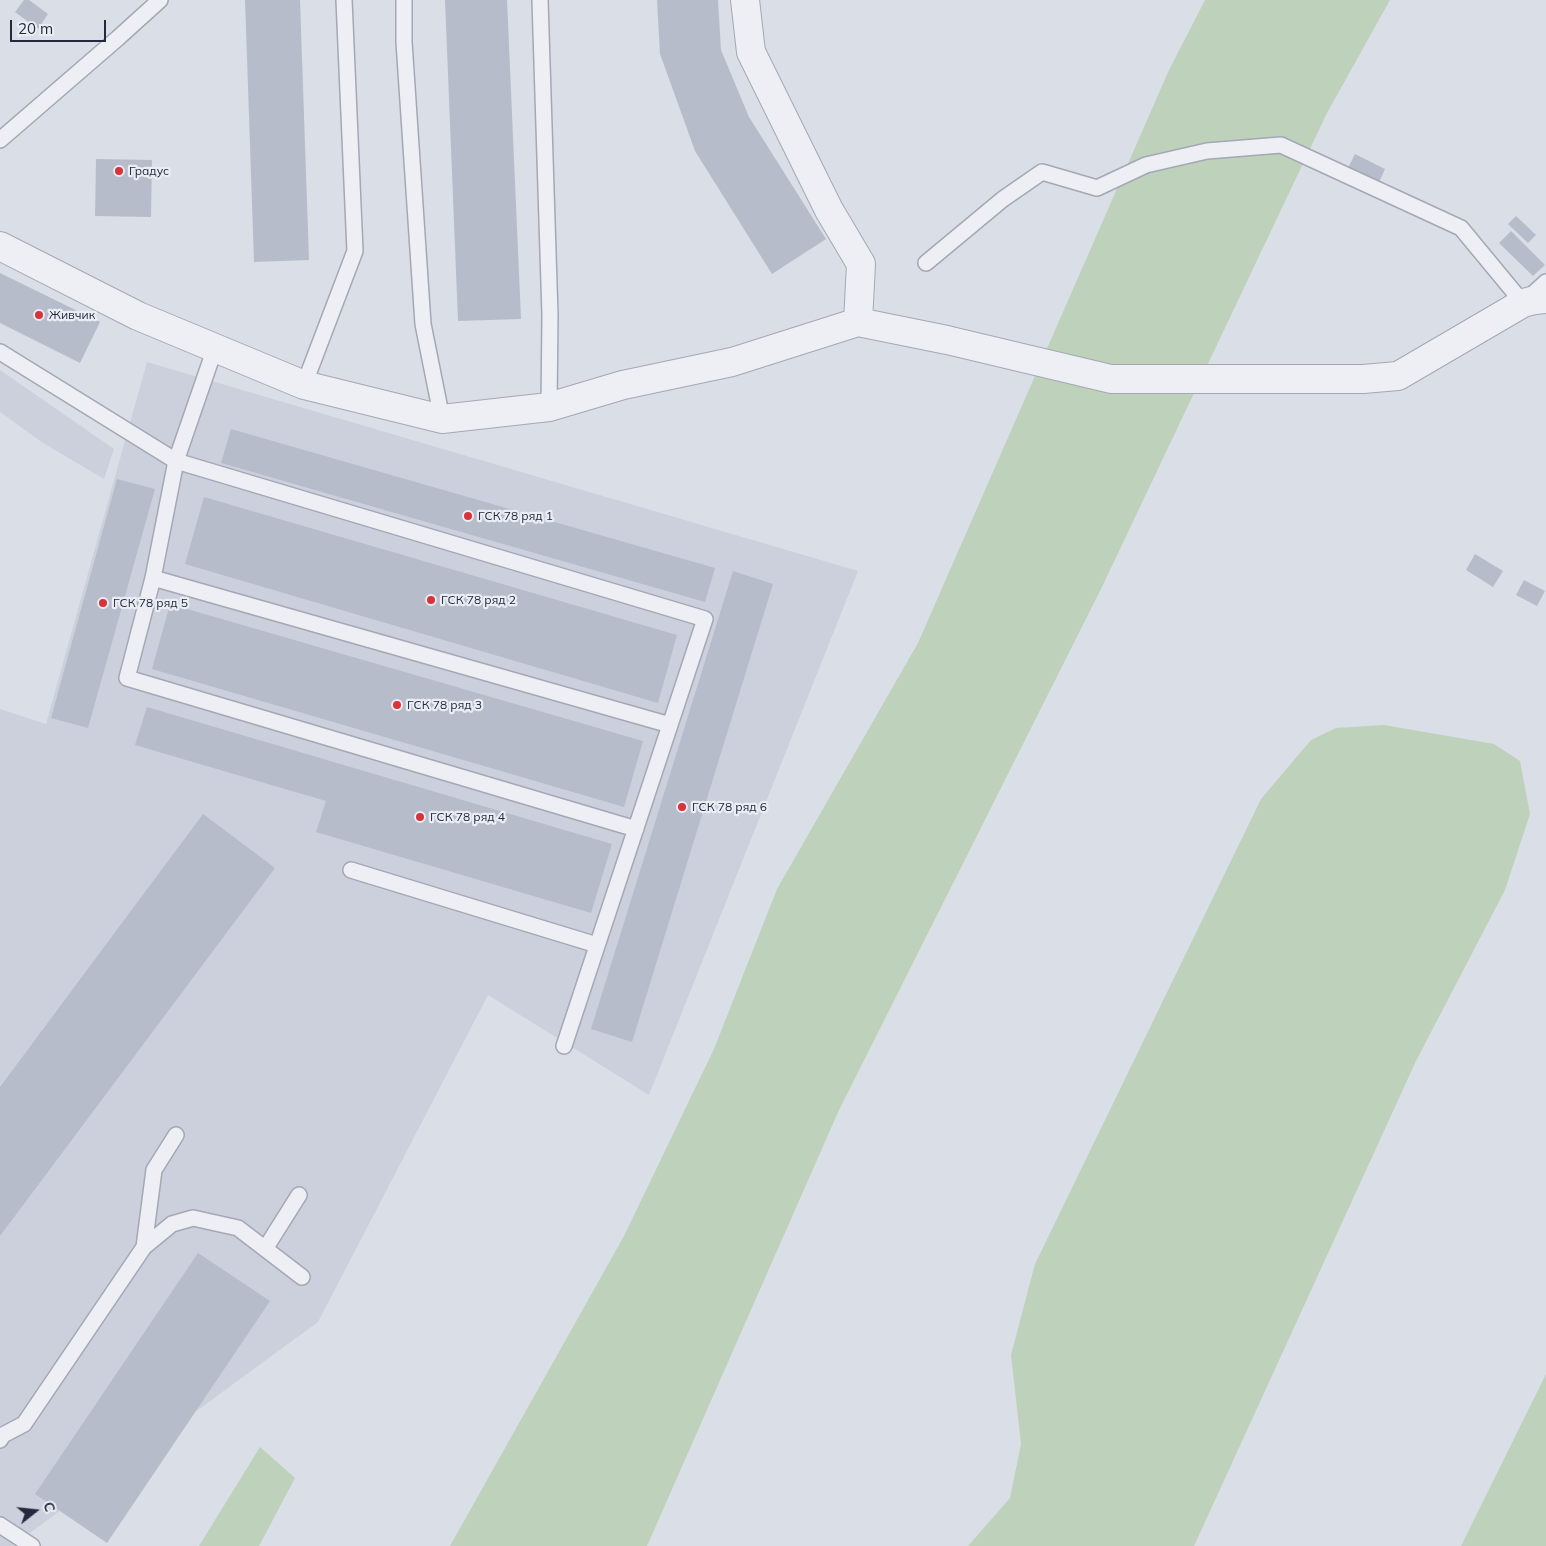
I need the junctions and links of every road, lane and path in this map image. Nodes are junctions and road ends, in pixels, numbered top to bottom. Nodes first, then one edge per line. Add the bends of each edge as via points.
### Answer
1 (160, 0) edge
2 (344, 0) edge
3 (404, 0) edge
4 (540, 0) edge
5 (745, 0) edge
6 (0, 140) edge
7 (0, 246) edge
8 (926, 263) dead end
9 (1546, 282) edge
10 (1534, 301) edge
11 (858, 322) junction
12 (215, 348) junction
13 (0, 352) edge
14 (304, 386) junction
15 (549, 407) junction
16 (442, 419) junction
17 (176, 461) junction
18 (153, 578) junction
19 (670, 725) junction
20 (636, 829) junction
21 (351, 870) dead end
22 (597, 945) junction
23 (564, 1046) dead end
24 (176, 1135) dead end
25 (299, 1194) dead end
26 (144, 1247) junction
27 (265, 1249) junction
28 (302, 1276) dead end
29 (1, 1436) edge
30 (0, 1526) edge
31 (32, 1546) edge

1 - 6 lane
2 - 14 lane via 355,251
3 - 16 lane via 404,42 424,324
4 - 15 lane via 550,316
5 - 11 street via 751,52 829,210 861,264
7 - 12 street via 138,316
8 - 10 lane via 1003,199 1042,172 1097,188 1146,165 1207,152 1281,145 1461,228
9 - 10 lane
10 - 11 street via 1398,376 1363,379 1111,379
11 - 15 street via 732,362 623,385
12 - 14 street
12 - 17 lane
13 - 17 lane
14 - 16 street
15 - 16 street
17 - 18 lane
17 - 19 lane via 705,619
18 - 19 lane
18 - 20 lane via 127,678
19 - 20 lane
20 - 22 lane
21 - 22 lane
22 - 23 lane
24 - 26 lane via 154,1170
25 - 27 lane
26 - 27 lane via 172,1224 193,1218 238,1228
26 - 29 lane via 24,1424
27 - 28 lane
30 - 31 lane

